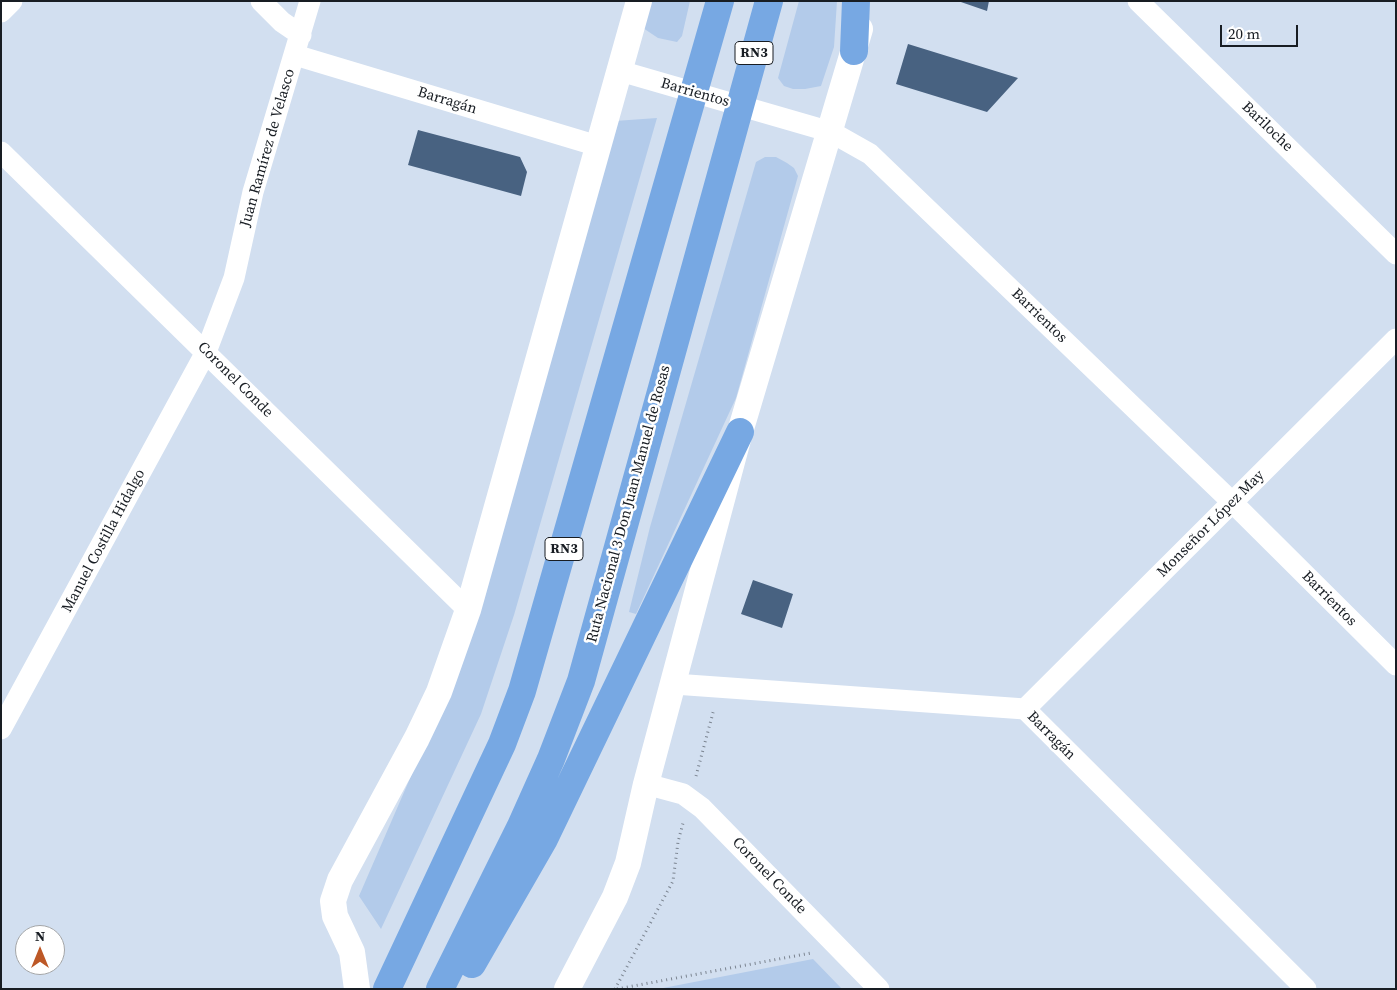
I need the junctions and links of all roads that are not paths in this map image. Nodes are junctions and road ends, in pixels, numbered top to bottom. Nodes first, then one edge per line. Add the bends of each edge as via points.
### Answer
1 (12, 1) edge
2 (261, 1) edge
3 (310, 1) edge
4 (639, 1) edge
5 (769, 1) edge
6 (856, 1) edge
7 (868, 1) edge
8 (1146, 4) edge
9 (718, 5) edge
10 (1, 12) edge
11 (298, 45) junction
12 (854, 51) junction
13 (620, 71) junction
14 (693, 92) junction
15 (740, 106) junction
16 (831, 132) junction
17 (598, 146) junction
18 (1, 152) edge
19 (1396, 254) edge
20 (1396, 339) edge
21 (206, 352) junction
22 (740, 432) junction
23 (1233, 503) junction
24 (468, 610) junction
25 (1396, 665) edge
26 (674, 684) junction
27 (1025, 709) junction
28 (1, 729) edge
29 (646, 784) junction
30 (357, 989) edge
31 (387, 989) edge
32 (440, 989) edge
33 (457, 989) edge
34 (568, 989) edge
35 (879, 989) edge
36 (1306, 989) edge

1 - 10 street
2 - 11 street, Barragán via 282,22
3 - 11 street, Juan Ramírez de Velasco
4 - 13 street
5 - 15 highway, Ruta Nacional 3 Don Juan Manuel de Rosas / RN3
6 - 12 highway
7 - 12 street
8 - 19 street, Bariloche
9 - 14 highway, RN3
11 - 17 street, Barragán
11 - 21 street, Juan Ramírez de Velasco via 253,192 234,278
12 - 16 street
13 - 14 street, Barrientos
13 - 17 street
14 - 15 street, Barrientos
14 - 31 highway, RN3 via 522,691 498,753
15 - 16 street, Barrientos
15 - 32 highway, Ruta Nacional 3 Don Juan Manuel de Rosas / RN3 via 581,681 521,826
16 - 22 street
16 - 23 street, Barrientos via 870,154
17 - 24 street
18 - 21 street, Coronel Conde
20 - 23 street, Monseñor López May
21 - 24 street, Coronel Conde
21 - 28 street, Manuel Costilla Hidalgo
22 - 26 street
22 - 33 highway via 544,839
23 - 25 street, Barrientos
23 - 27 street, Monseñor López May
24 - 30 street via 439,692 340,880 333,901 335,916 352,952
26 - 27 street, Barragán
26 - 29 street
27 - 36 street, Barragán
29 - 34 street via 628,863 615,897
29 - 35 street, Coronel Conde via 683,794 702,808

